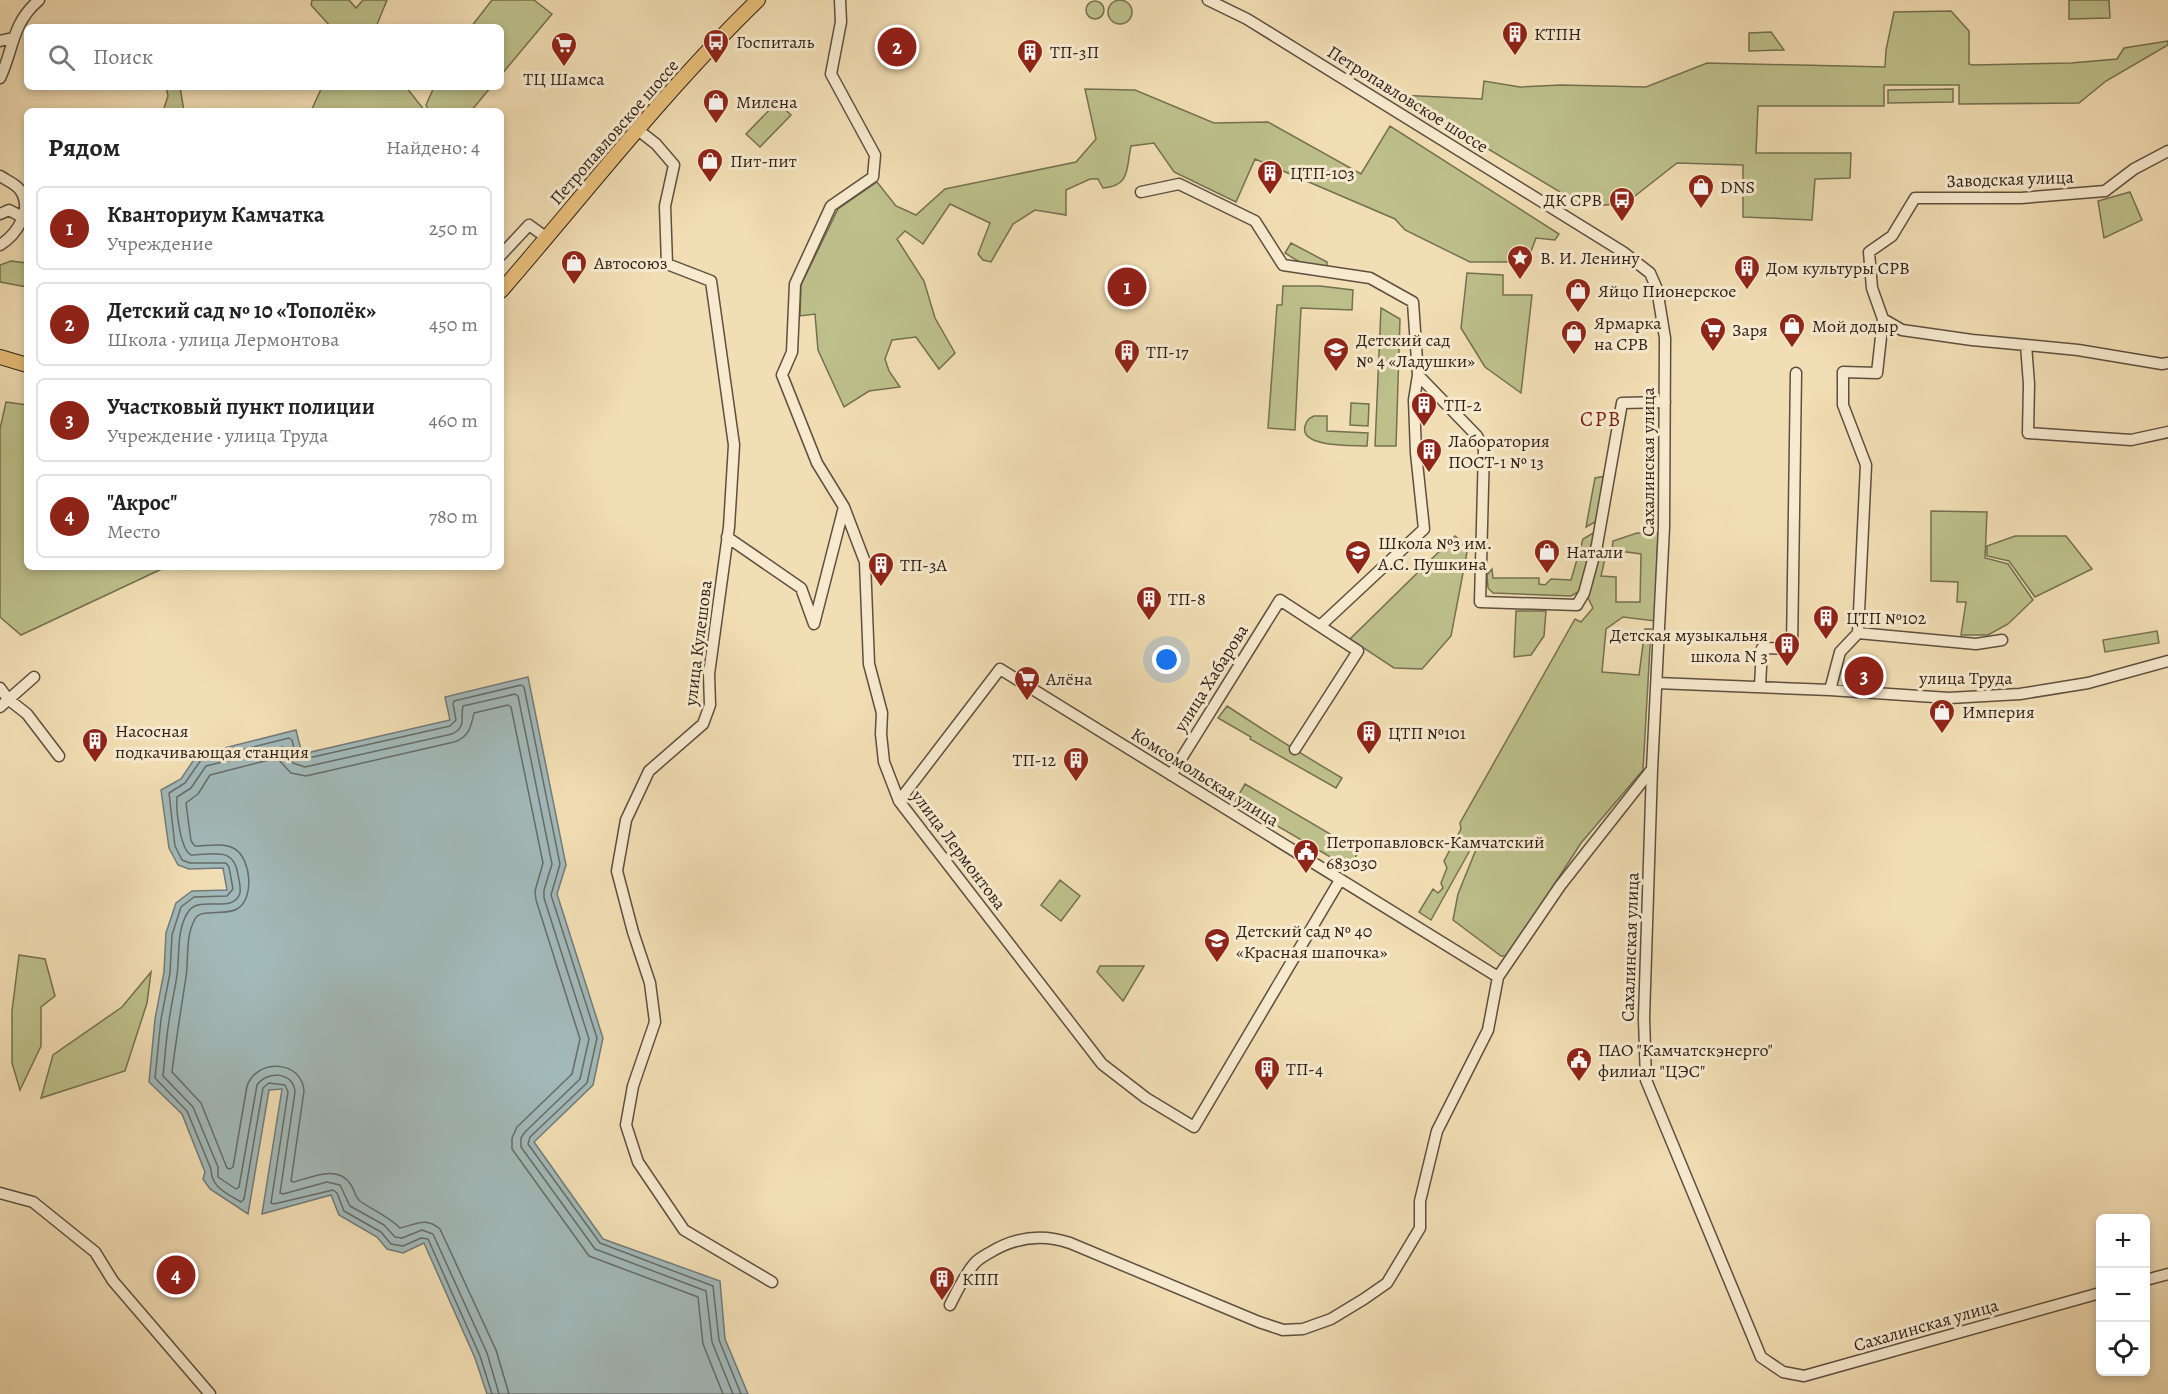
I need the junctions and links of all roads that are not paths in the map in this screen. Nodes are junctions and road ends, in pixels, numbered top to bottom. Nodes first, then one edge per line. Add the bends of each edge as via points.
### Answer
1 (39, 0) edge
2 (758, 0) edge
3 (840, 0) edge
4 (1208, 0) edge
5 (13, 38) junction
6 (0, 41) edge
7 (0, 78) edge
8 (638, 130) junction
9 (2168, 151) edge
10 (0, 176) edge
11 (1141, 192) dead end
12 (0, 214) edge
13 (22, 218) junction
14 (1588, 231) joint
15 (547, 238) junction
16 (0, 245) edge
17 (504, 252) edge
18 (504, 288) edge
19 (1883, 319) junction
20 (2026, 345) junction
21 (0, 357) edge
22 (2168, 363) edge
23 (24, 364) edge
24 (1796, 373) dead end
25 (1418, 375) junction
26 (1665, 402) junction
27 (2168, 432) edge
28 (844, 507) junction
29 (727, 537) junction
30 (1320, 626) junction
31 (1858, 633) junction
32 (2002, 640) dead end
33 (2168, 661) edge
34 (34, 677) dead end
35 (1657, 682) junction
36 (1761, 687) junction
37 (0, 688) edge
38 (1830, 690) junction
39 (4, 703) edge
40 (1295, 749) dead end
41 (58, 756) dead end
42 (1652, 769) junction
43 (1170, 775) junction
44 (899, 801) junction
45 (1340, 880) junction
46 (1498, 977) junction
47 (0, 1193) edge
48 (2168, 1274) edge
49 (2150, 1279) edge
50 (772, 1282) dead end
51 (2096, 1294) edge
52 (950, 1305) dead end
53 (210, 1394) edge

1 - 5 street via 29,8
2 - 8 main road, Петропавловское шоссе
3 - 28 street, улица Лермонтова via 841,22 831,74 875,155 873,177 831,206 795,284 792,352 782,375 817,464
4 - 14 street, Петропавловское шоссе via 1246,19
5 - 6 street
5 - 7 street
8 - 15 main road, Петропавловское шоссе
8 - 29 street, улица Кулешова via 674,165 665,206 667,264 711,281 734,445
9 - 19 street, Заводская улица via 2134,169 2105,191 2021,198 1915,198 1892,236 1869,252 1872,288
10 - 13 street via 19,189 23,197
11 - 25 street via 1179,184 1255,221 1283,265 1370,278 1413,302
12 - 13 street via 9,210
13 - 16 street via 13,236
14 - 26 street, Сахалинская улица via 1650,273 1657,289 1665,338
15 - 17 street via 529,225
15 - 18 main road, Петропавловское шоссе
19 - 20 street via 1902,330
19 - 31 street via 1877,373 1844,372 1843,405 1866,465
20 - 22 street
20 - 27 street via 2028,434 2131,440
21 - 23 main road
24 - 36 street via 1792,649 1762,648
25 - 26 street via 1477,436 1484,449 1480,602 1577,605 1597,545 1622,403
25 - 30 street via 1414,400 1416,453 1424,529
26 - 35 street, Сахалинская улица via 1665,527
28 - 29 street via 814,624 801,588
28 - 44 street, улица Лермонтова via 865,562 870,664 882,712 884,762
29 - 50 street, улица Кулешова via 709,674 710,705 703,724 649,771 626,820 617,871 650,983 655,1022 633,1086 626,1125 639,1162 684,1230
30 - 40 street via 1358,651
30 - 43 street, улица Хабарова via 1280,600
31 - 32 street via 1976,644
31 - 38 street via 1840,652
33 - 38 street, улица Труда via 2088,683 2019,694 1949,698
34 - 39 street
35 - 36 street, улица Труда
35 - 42 street, Сахалинская улица
36 - 38 street, улица Труда
37 - 39 street
39 - 41 street via 27,714
42 - 46 street via 1560,886
42 - 51 street, Сахалинская улица via 1644,1018 1646,1080 1761,1357 1783,1371 1804,1376
43 - 44 street, Комсомольская улица via 1000,669
43 - 45 street, Комсомольская улица
44 - 45 street, улица Лермонтова via 1102,1064 1146,1098 1194,1127
45 - 46 street, Комсомольская улица
46 - 52 street via 1488,1030 1437,1131 1420,1201 1420,1228 1387,1283 1331,1319 1303,1329 1283,1330 1052,1237 1024,1237 976,1261
47 - 53 street via 33,1202 95,1252 113,1281
48 - 49 street

